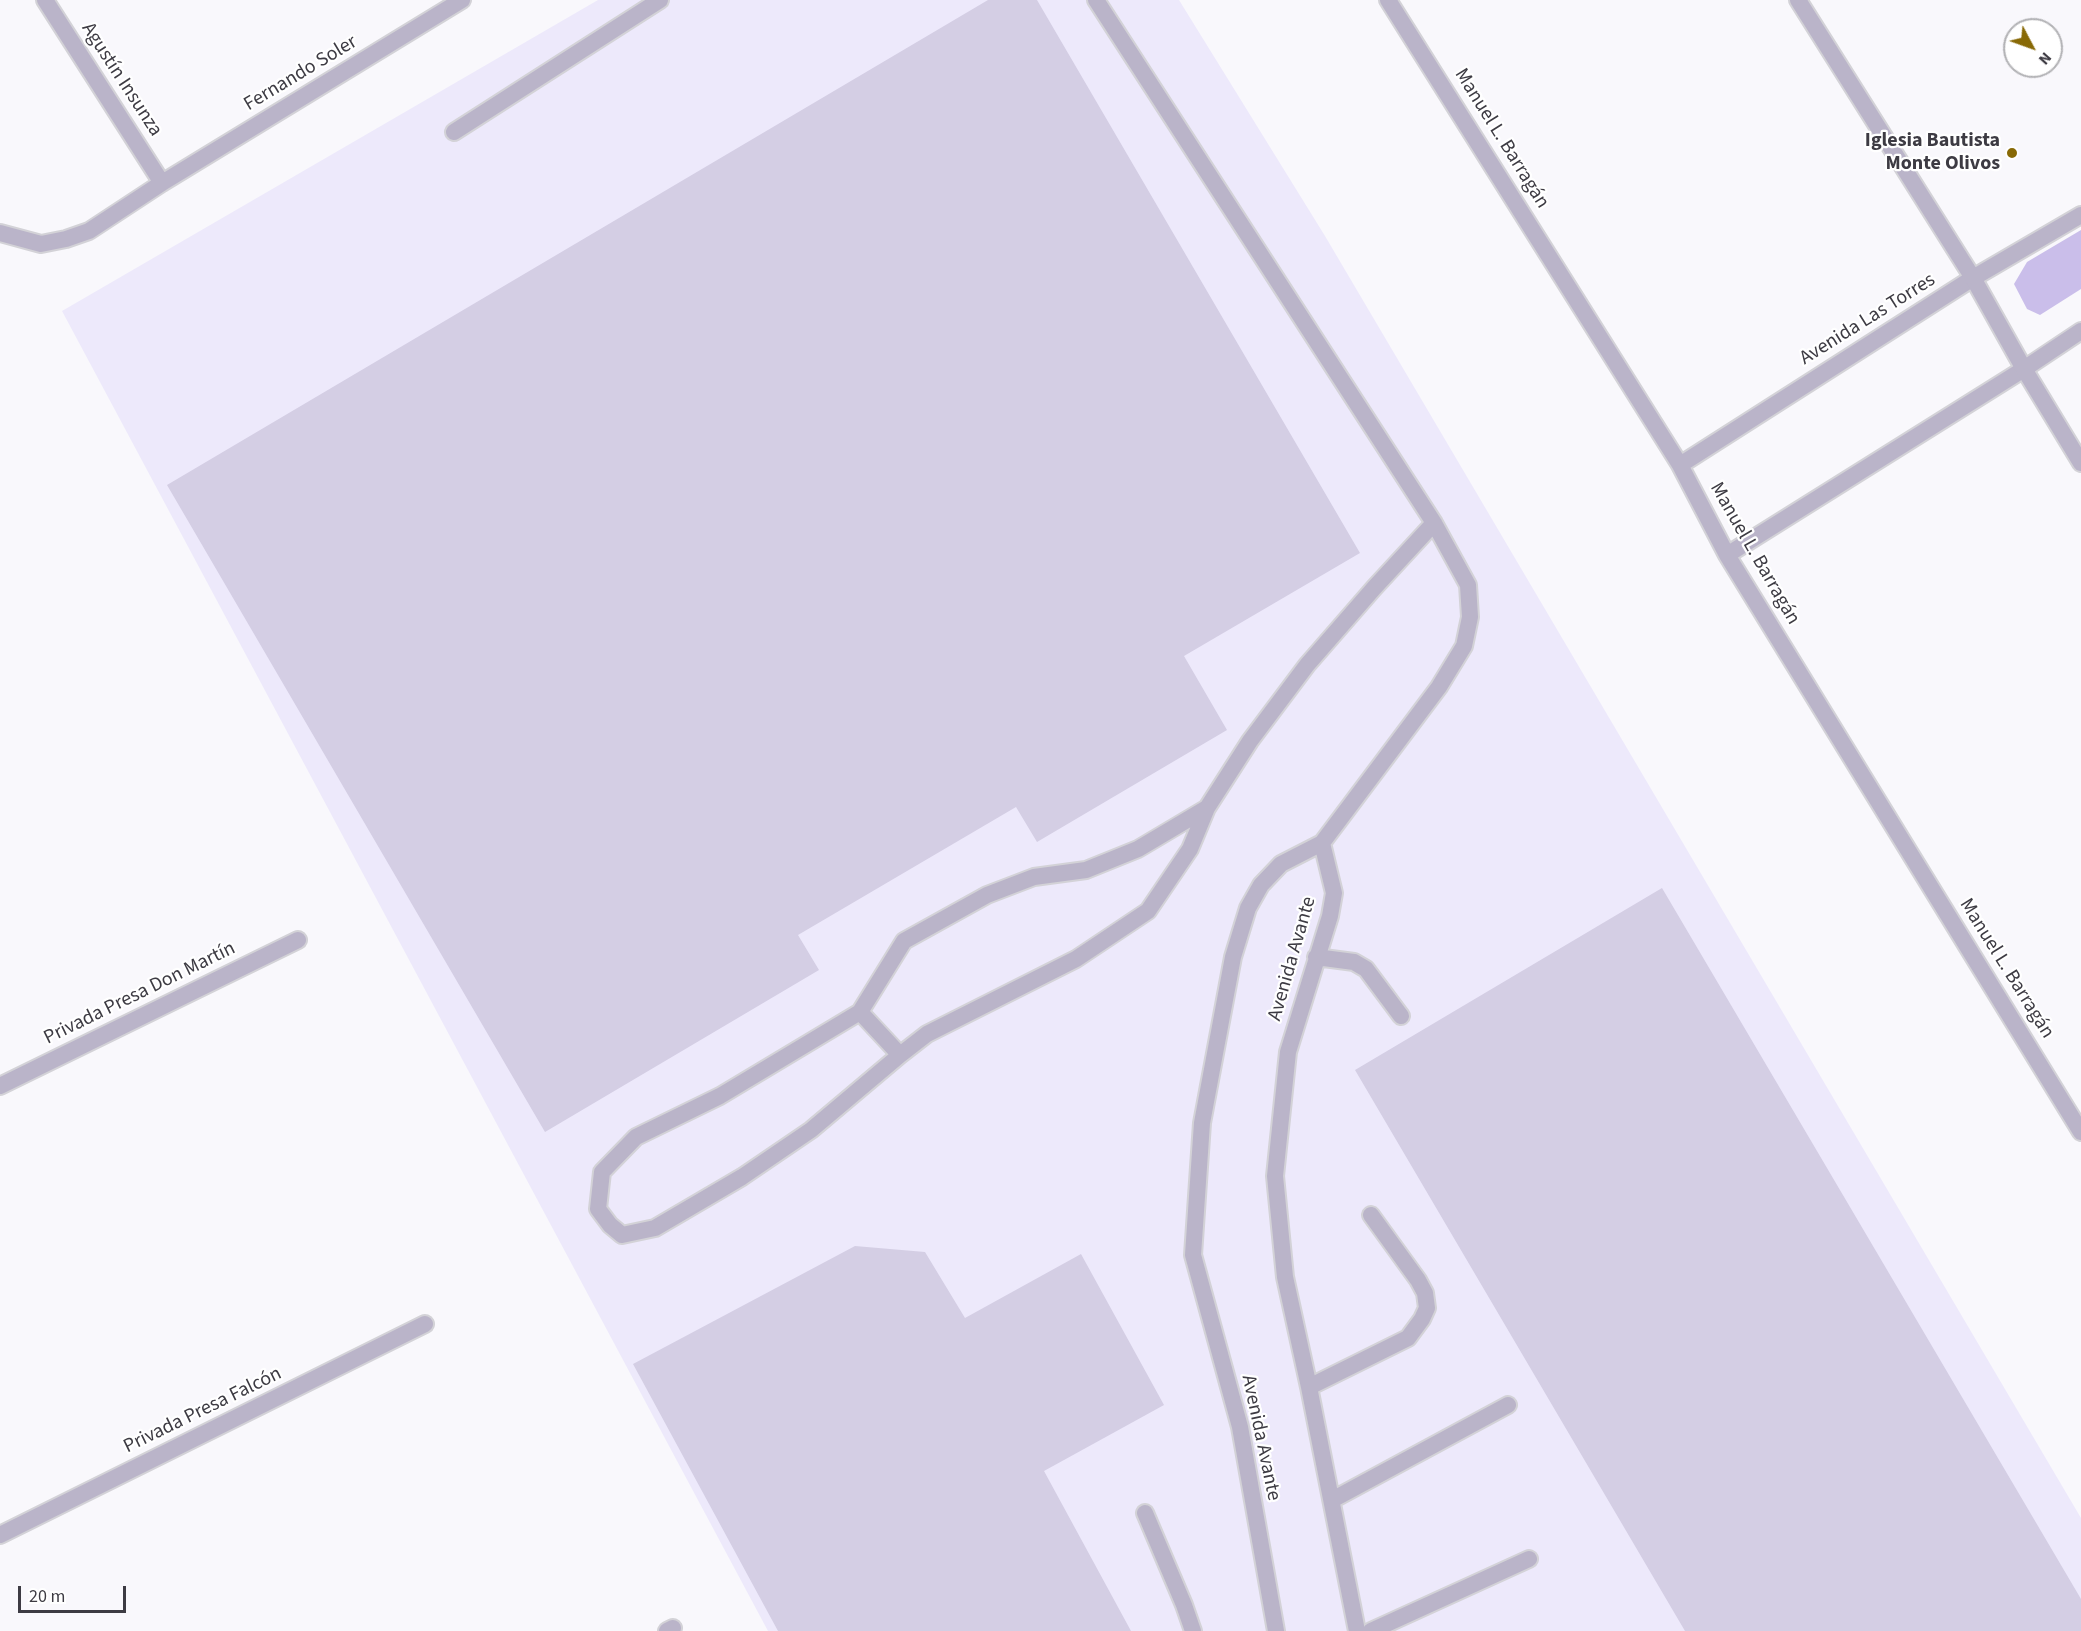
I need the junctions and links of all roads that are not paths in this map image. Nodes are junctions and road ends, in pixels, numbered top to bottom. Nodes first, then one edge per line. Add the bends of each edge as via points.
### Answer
1 (45, 0) edge
2 (462, 0) edge
3 (660, 0) edge
4 (1096, 0) edge
5 (1389, 0) edge
6 (1798, 0) edge
7 (454, 132) dead end
8 (162, 183) junction
9 (2081, 215) edge
10 (0, 233) edge
11 (1973, 278) junction
12 (2081, 331) edge
13 (2024, 369) junction
14 (2081, 463) edge
15 (1680, 465) junction
16 (1434, 523) junction
17 (1727, 555) junction
18 (1207, 808) junction
19 (1322, 843) junction
20 (298, 940) dead end
21 (1316, 957) junction
22 (860, 1012) junction
23 (1401, 1017) dead end
24 (900, 1054) junction
25 (0, 1086) edge
26 (2081, 1131) edge
27 (1371, 1215) dead end
28 (425, 1324) dead end
29 (1309, 1387) junction
30 (1508, 1405) dead end
31 (1332, 1500) junction
32 (1145, 1513) dead end
33 (0, 1535) edge
34 (1529, 1559) dead end
35 (1193, 1631) edge
36 (1276, 1631) edge
37 (1357, 1631) edge
38 (1371, 1631) edge

1 - 8 street, Agustín Insunza
2 - 8 street, Fernando Soler
3 - 7 street
4 - 16 street
5 - 15 street, Manuel L. Barragán
6 - 11 street
8 - 10 street, Fernando Soler via 89,231 66,240 41,244
9 - 11 street, Avenida Las Torres
11 - 13 street
11 - 15 street, Avenida Las Torres
12 - 13 street
13 - 14 street
13 - 17 street
15 - 17 street, Manuel L. Barragán
16 - 18 street via 1307,665 1250,741
16 - 19 street via 1468,585 1470,617 1464,646 1439,687
17 - 26 street, Manuel L. Barragán
18 - 22 street via 1138,849 1086,870 1034,877 987,895 904,941
18 - 24 street via 1190,849 1148,911 1076,958 927,1034
19 - 21 street, Avenida Avante via 1334,893
19 - 36 street, Avenida Avante via 1281,864 1261,885 1248,908 1233,957 1202,1123 1193,1255 1240,1427
20 - 25 street, Privada Presa Don Martín
21 - 23 street via 1354,962 1366,969
21 - 29 street, Avenida Avante via 1288,1052 1275,1176 1285,1277
22 - 24 street
22 - 24 street via 720,1096 636,1137 602,1172 598,1209 610,1225 622,1235 655,1228 742,1178 811,1130
27 - 29 street via 1422,1286 1427,1308 1408,1338
28 - 33 street, Privada Presa Falcón
29 - 31 street, Avenida Avante
30 - 31 street
31 - 37 street, Avenida Avante
32 - 35 street
34 - 38 street

